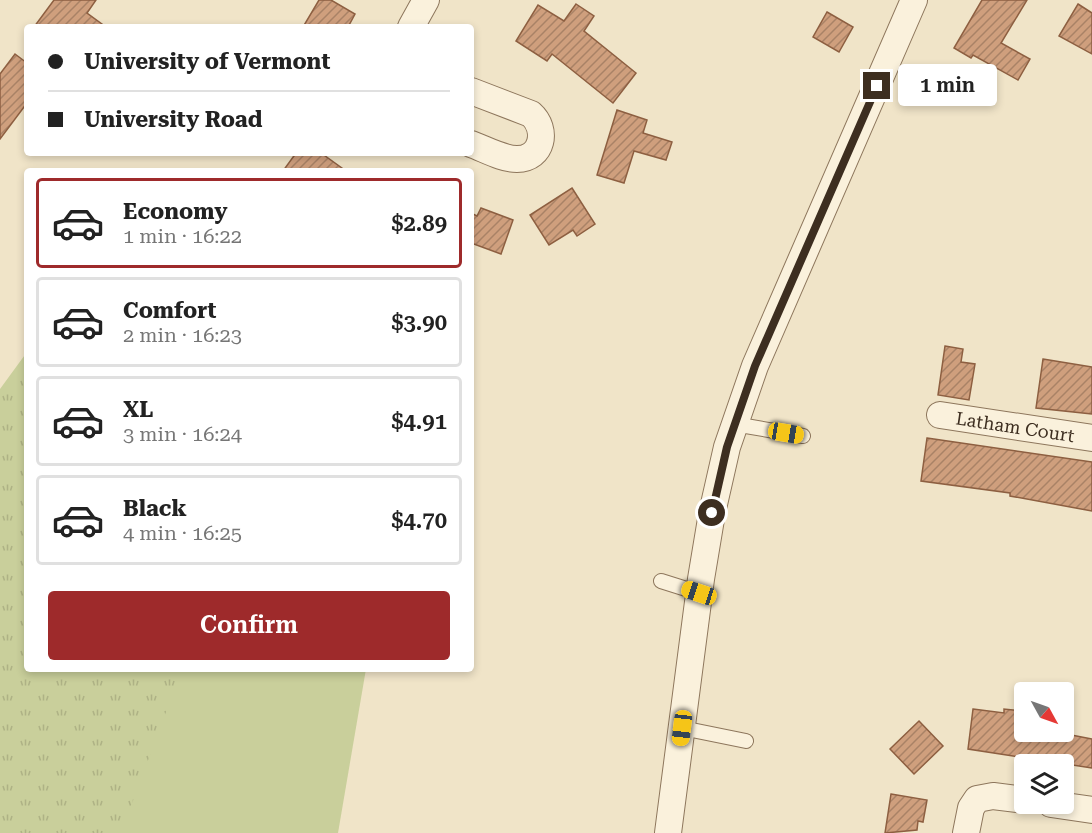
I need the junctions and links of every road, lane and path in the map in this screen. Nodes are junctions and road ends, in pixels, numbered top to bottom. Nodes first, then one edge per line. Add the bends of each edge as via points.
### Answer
1 (426, 0) edge
2 (914, 0) edge
3 (413, 24) edge
4 (474, 92) edge
5 (474, 145) edge
6 (940, 415) dead end
7 (734, 424) junction
8 (803, 436) dead end
9 (1092, 438) edge
10 (660, 581) dead end
11 (699, 593) junction
12 (682, 728) junction
13 (746, 741) dead end
14 (1014, 799) edge
15 (1074, 807) edge
16 (1092, 810) edge
17 (668, 833) edge
18 (966, 833) edge

1 - 3 street
2 - 7 street via 755,366
4 - 5 street via 531,114 542,135 534,152 521,159
6 - 9 street, Latham Court
7 - 8 lane
7 - 11 street via 712,513
10 - 11 lane
11 - 12 street
12 - 13 lane
12 - 17 street
14 - 18 street via 977,799 971,807
15 - 16 street

